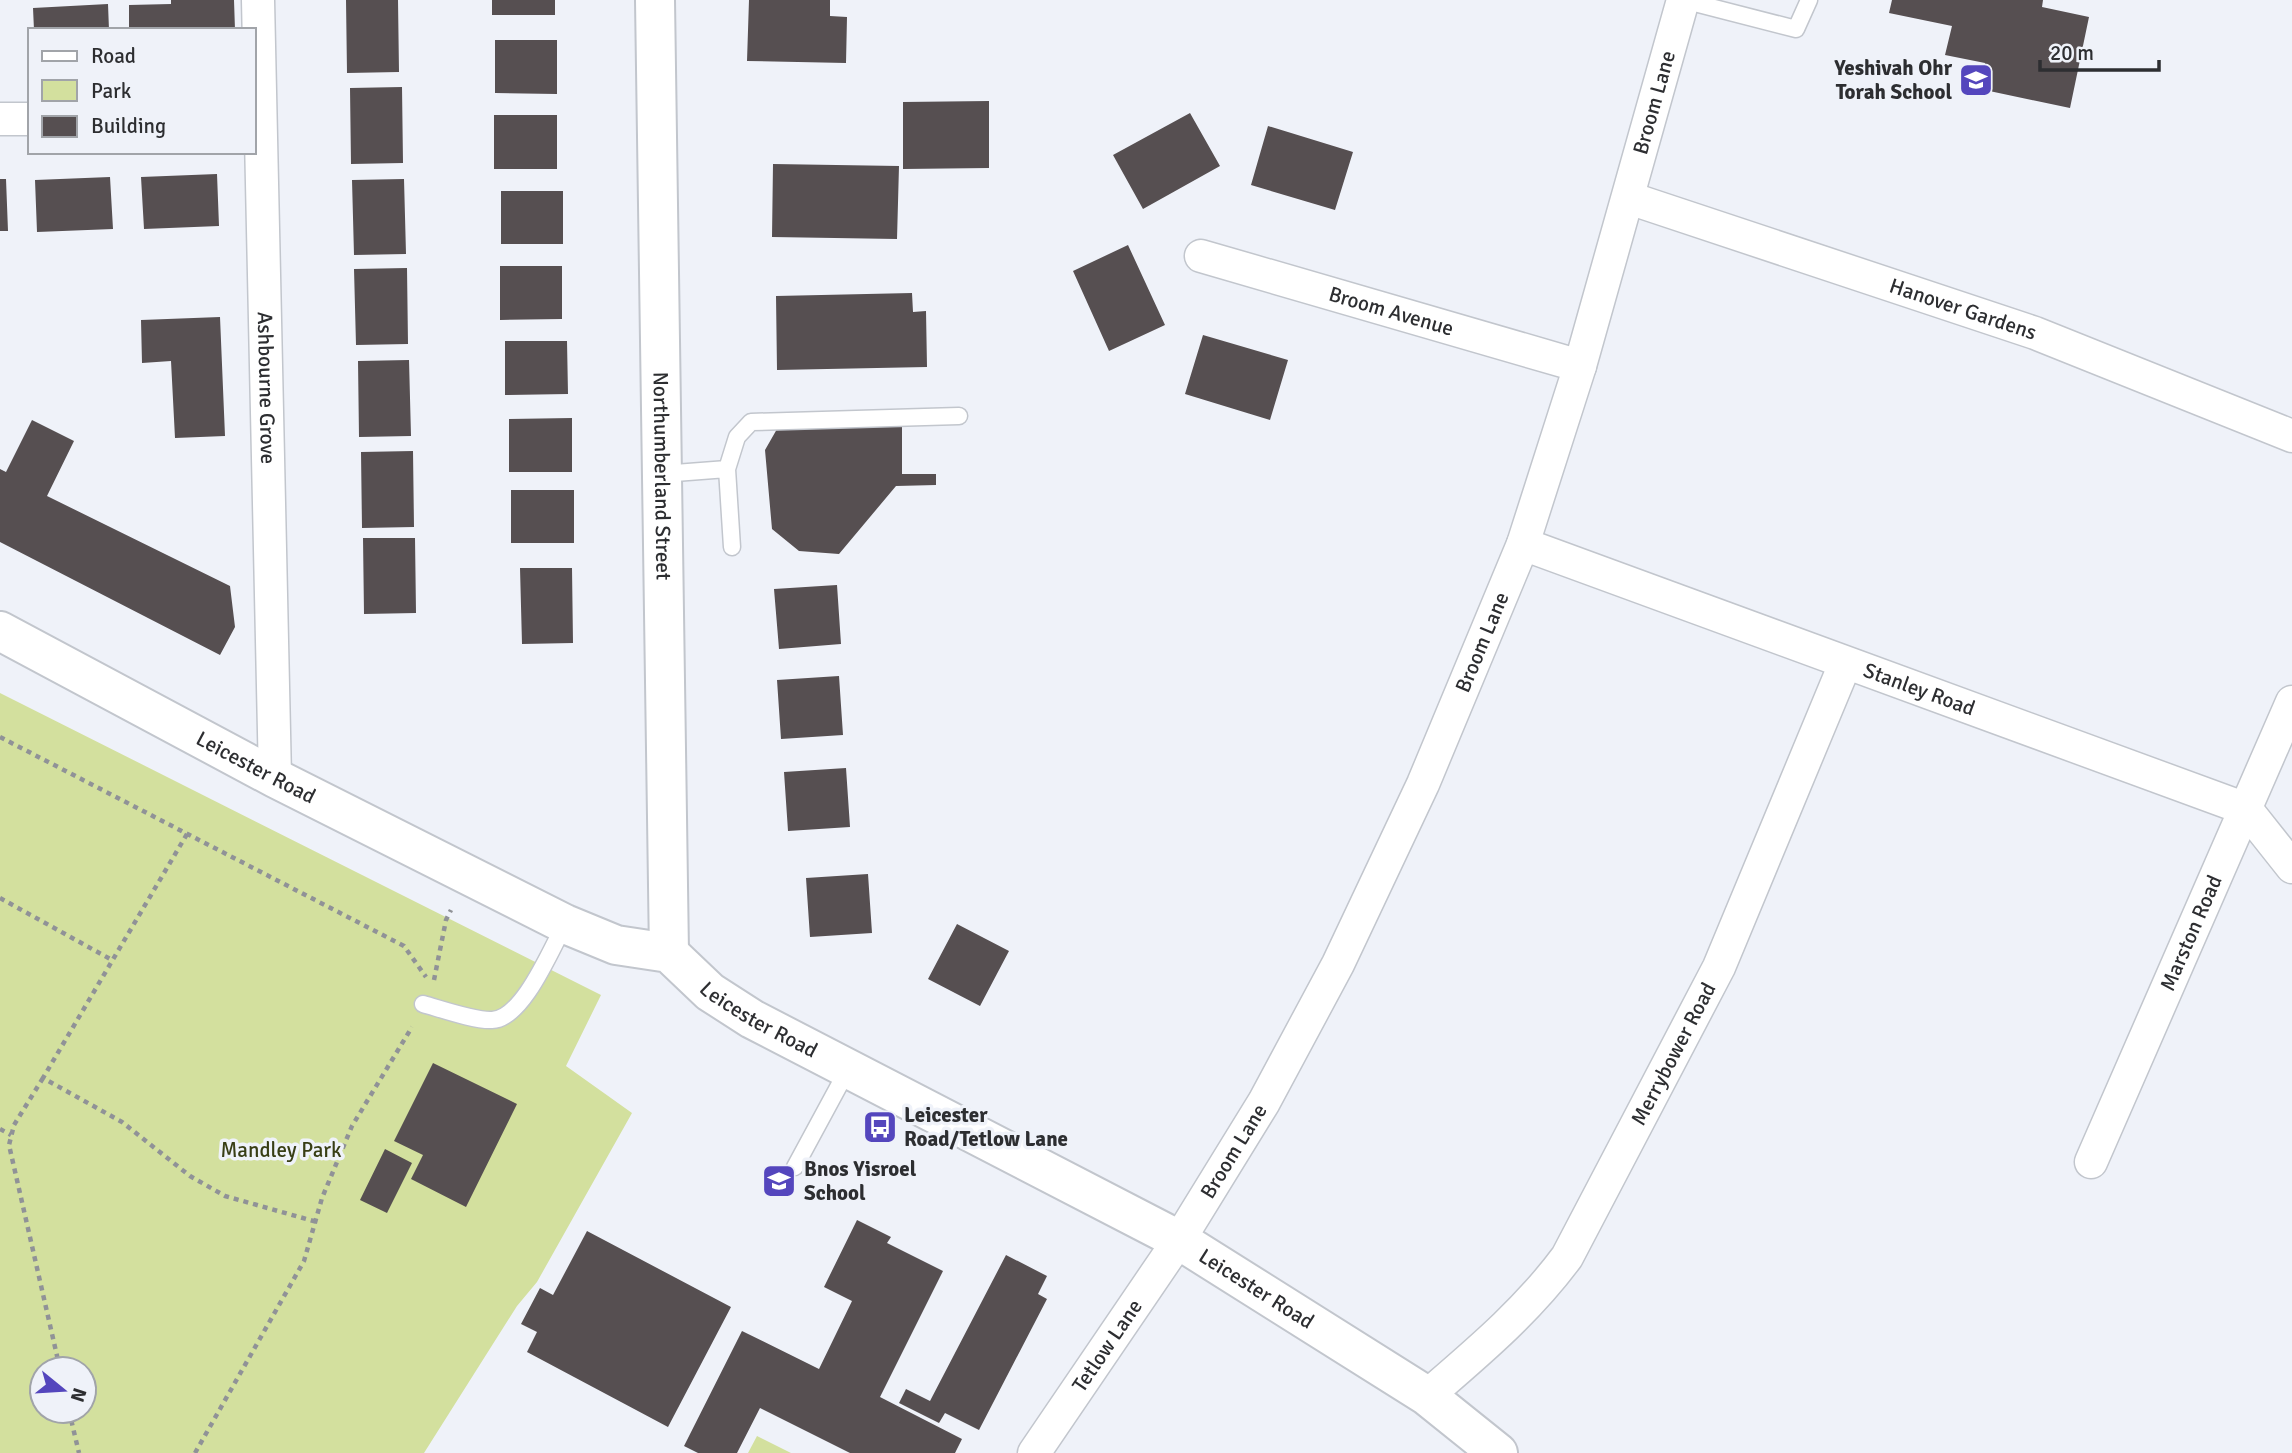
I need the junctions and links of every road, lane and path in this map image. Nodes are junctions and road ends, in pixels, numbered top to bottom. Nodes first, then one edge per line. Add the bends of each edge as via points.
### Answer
1 (258, 0) edge
2 (654, 0) edge
3 (1683, 0) edge
4 (1809, 0) edge
5 (257, 113) edge
6 (28, 119) edge
7 (0, 120) edge
8 (1629, 198) junction
9 (1201, 256) dead end
10 (1580, 366) junction
11 (959, 416) dead end
12 (2292, 436) edge
13 (727, 470) junction
14 (662, 474) junction
15 (1523, 544) junction
16 (732, 547) dead end
17 (0, 631) edge
18 (1845, 664) junction
19 (2292, 702) edge
20 (0, 737) edge
21 (275, 778) junction
22 (2246, 809) junction
23 (187, 834) junction
24 (2292, 867) edge
25 (469, 875) junction
26 (0, 898) edge
27 (565, 924) junction
28 (670, 953) junction
29 (112, 960) junction
30 (423, 1004) joint
31 (849, 1066) junction
32 (43, 1078) junction
33 (0, 1129) edge
34 (11, 1135) junction
35 (2091, 1162) dead end
36 (795, 1167) dead end
37 (317, 1222) junction
38 (1179, 1240) junction
39 (57, 1355) edge
40 (1427, 1396) junction
41 (72, 1425) edge
42 (79, 1453) edge
43 (195, 1453) edge
44 (1034, 1453) edge
45 (1498, 1453) edge

1 - 5 street, Ashbourne Grove
2 - 14 main road, Northumberland Street
3 - 4 lane via 1796,29
3 - 8 street, Broom Lane
5 - 21 street, Ashbourne Grove
6 - 7 street
8 - 10 street, Broom Lane
8 - 12 street, Hanover Gardens via 2035,333
9 - 10 street, Broom Avenue
10 - 15 street, Broom Lane
11 - 13 lane via 751,422 737,437
13 - 14 lane
13 - 16 lane
14 - 28 main road, Northumberland Street
15 - 18 street, Stanley Road
15 - 38 street, Broom Lane via 1423,784 1338,964 1264,1102
17 - 21 main road, Leicester Road
18 - 22 street, Stanley Road
18 - 40 street, Merrybower Road via 1719,967 1567,1257 1515,1320
19 - 22 street, Marston Road
20 - 23 path
21 - 25 main road, Leicester Road
22 - 24 street
22 - 35 street, Marston Road
23 - 25 path via 404,946 433,985 446,920
23 - 29 path
25 - 27 main road, Leicester Road
26 - 29 path
27 - 28 main road, Leicester Road via 616,945
27 - 30 lane via 520,1004 508,1016 492,1021
28 - 31 main road, Leicester Road via 710,992 752,1019
29 - 32 path
30 - 37 path via 352,1126 322,1198
31 - 36 lane
31 - 38 main road, Leicester Road
32 - 34 path
32 - 37 path via 122,1122 190,1176 225,1196
33 - 34 path
34 - 39 path via 9,1145
37 - 43 path via 304,1261
38 - 40 main road, Leicester Road
38 - 44 street, Tetlow Lane
40 - 45 main road, Leicester Road
41 - 42 path

